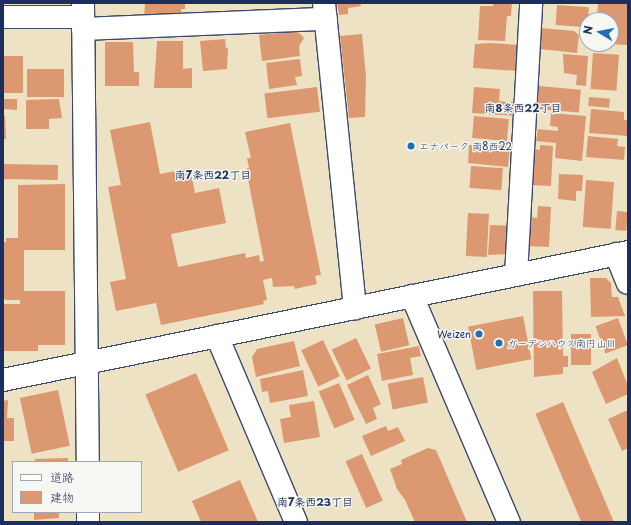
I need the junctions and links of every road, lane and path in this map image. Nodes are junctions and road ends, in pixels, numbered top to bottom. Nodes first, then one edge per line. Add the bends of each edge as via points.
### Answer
1 (530, 3) edge
2 (325, 11) edge
3 (83, 16) edge
4 (3, 17) edge
5 (622, 253) edge
6 (516, 275) junction
7 (628, 283) edge
8 (412, 296) junction
9 (355, 308) junction
10 (218, 336) junction
11 (86, 363) junction
12 (3, 380) edge
13 (88, 461) edge
14 (296, 522) edge
15 (509, 522) edge

1 - 6 street
2 - 3 street
2 - 9 street
3 - 4 street
3 - 11 street
5 - 6 street
5 - 7 street
6 - 8 street
8 - 9 street
8 - 15 street
9 - 10 street
10 - 11 street
10 - 14 street
11 - 12 street
11 - 13 street

